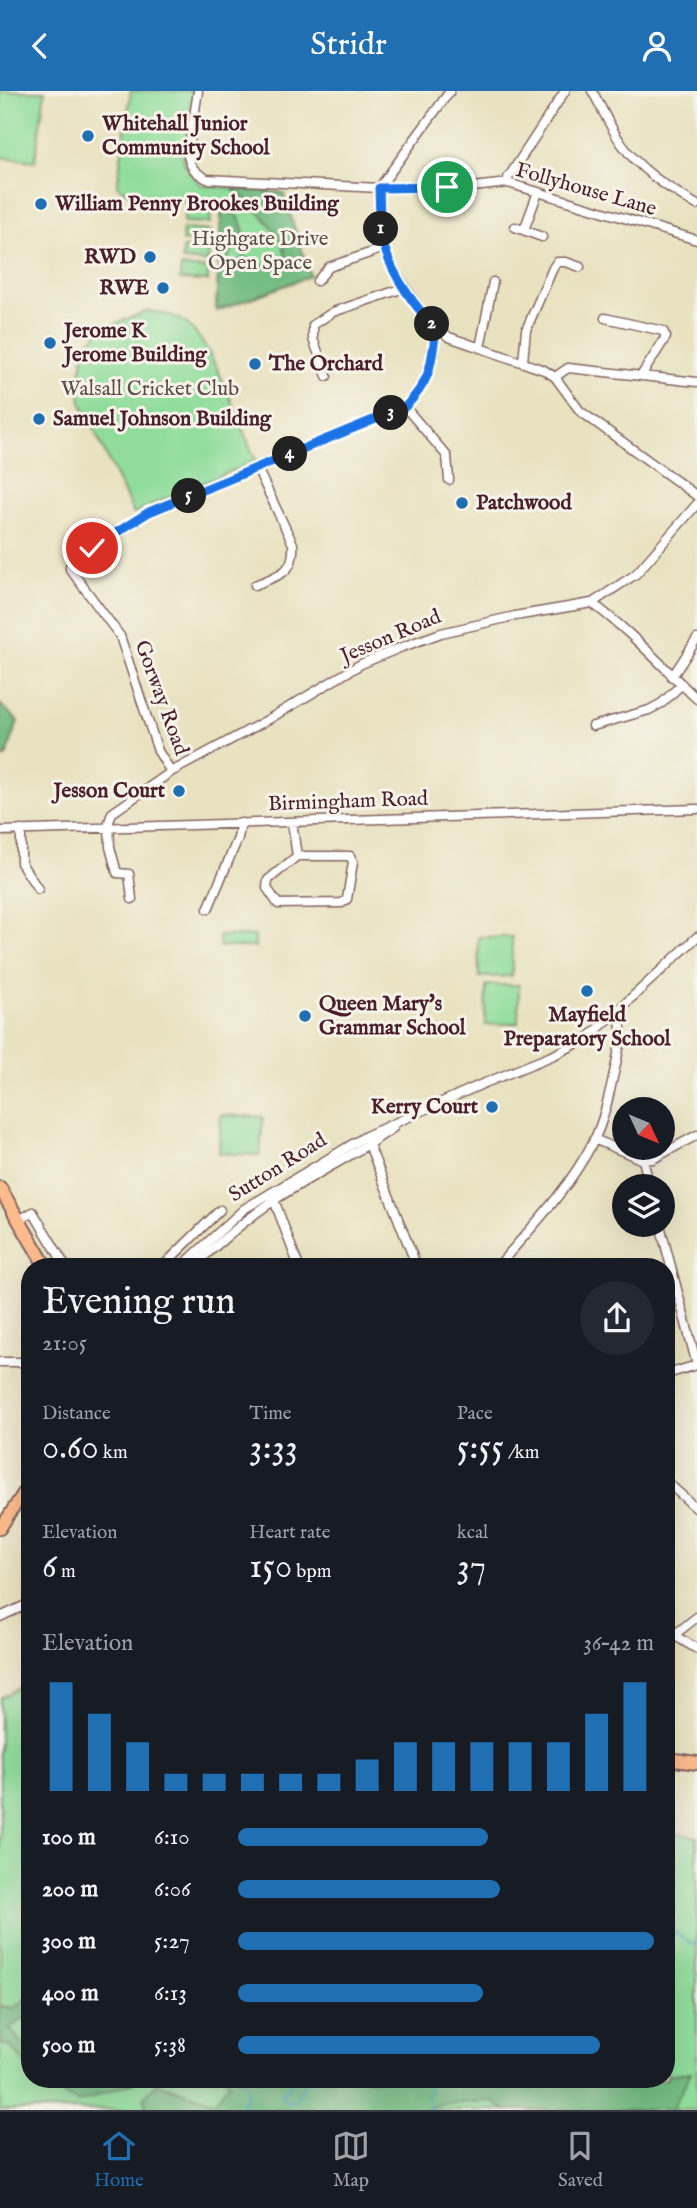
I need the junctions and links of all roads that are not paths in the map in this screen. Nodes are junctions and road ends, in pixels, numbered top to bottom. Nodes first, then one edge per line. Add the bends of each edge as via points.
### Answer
1 (198, 91) edge
2 (450, 91) edge
3 (565, 91) edge
4 (592, 91) edge
5 (508, 183) junction
6 (379, 188) junction
7 (538, 192) junction
8 (697, 205) edge
9 (515, 227) dead end
10 (524, 230) junction
11 (542, 237) dead end
12 (697, 240) edge
13 (384, 248) junction
14 (580, 267) dead end
15 (317, 281) dead end
16 (404, 288) junction
17 (496, 288) dead end
18 (606, 318) dead end
19 (436, 328) junction
20 (480, 348) junction
21 (523, 361) junction
22 (326, 375) dead end
23 (641, 376) junction
24 (555, 377) junction
25 (697, 381) edge
26 (405, 407) junction
27 (257, 468) junction
28 (449, 480) dead end
29 (697, 496) edge
30 (697, 504) edge
31 (255, 585) dead end
32 (592, 603) junction
33 (697, 639) edge
34 (671, 677) junction
35 (682, 684) junction
36 (697, 699) edge
37 (596, 722) dead end
38 (171, 772) junction
39 (697, 809) edge
40 (292, 822) junction
41 (241, 823) junction
42 (109, 828) junction
43 (21, 830) junction
44 (0, 831) edge
45 (297, 856) junction
46 (38, 889) dead end
47 (132, 899) dead end
48 (208, 909) dead end
49 (697, 937) edge
50 (616, 1011) junction
51 (697, 1135) edge
52 (594, 1139) junction
53 (367, 1140) junction
54 (676, 1146) edge
55 (612, 1147) edge
56 (643, 1160) edge
57 (647, 1174) edge
58 (0, 1188) edge
59 (271, 1191) junction
60 (274, 1201) junction
61 (220, 1210) dead end
62 (19, 1220) junction
63 (663, 1237) edge
64 (190, 1240) junction
65 (198, 1250) junction
66 (41, 1258) edge
67 (61, 1258) edge
68 (171, 1258) edge
69 (190, 1258) edge
70 (200, 1258) edge
71 (207, 1258) edge
72 (296, 1258) edge
73 (413, 1258) edge
74 (505, 1258) edge
75 (669, 1258) edge
76 (675, 1282) edge
77 (0, 1362) edge
78 (21, 1362) edge
79 (697, 1365) edge
80 (675, 1372) edge
81 (675, 1489) edge
82 (21, 1496) edge
83 (697, 1509) edge
84 (0, 1529) edge
85 (21, 1608) edge
86 (0, 1617) edge
87 (697, 1617) edge
88 (675, 1630) edge
89 (675, 1636) edge
90 (697, 1649) edge
91 (675, 1760) edge
92 (697, 1763) edge

1 - 6 street, Follyhouse Lane via 188,155 190,164 207,179
2 - 6 street
3 - 5 street
4 - 8 street via 631,156 658,181
5 - 6 street, Follyhouse Lane
5 - 7 street, Follyhouse Lane
6 - 13 street
7 - 10 street
7 - 12 street, Follyhouse Lane
9 - 10 street
10 - 11 street
13 - 15 street via 329,267
13 - 16 street
14 - 21 street via 557,262 553,268 526,330
16 - 19 street
16 - 22 street via 333,312 313,325 313,339
17 - 20 street
18 - 23 street via 665,334
19 - 20 street
19 - 26 street via 431,368 422,389
20 - 21 street
21 - 24 street
23 - 24 street via 568,369
23 - 25 street
24 - 29 street via 580,411
26 - 27 street, Gorway Road
26 - 28 street via 447,456
27 - 31 street via 293,544 294,558 285,572 262,577
27 - 38 street, Gorway Road via 149,512 70,566 120,636 158,751
30 - 32 street via 636,574
32 - 34 street via 621,625
32 - 38 street, Jesson Road via 441,633 402,647 362,664
33 - 34 street
34 - 35 street
35 - 36 street
35 - 37 street via 649,710
38 - 42 street, Jesson Road via 112,813
39 - 40 street, Birmingham Road
40 - 41 street, Birmingham Road
40 - 45 street
41 - 42 street, Birmingham Road
41 - 48 street
42 - 43 street, Birmingham Road
42 - 47 street via 117,873 129,874
43 - 44 street, Birmingham Road
43 - 46 street via 21,863
45 - 45 street via 350,856 347,899 278,904 267,888 268,880
49 - 50 street, Sutton Road
50 - 52 street via 621,1038
50 - 53 street, Sutton Road via 577,1044
51 - 54 street
52 - 55 street
52 - 74 street via 561,1193
53 - 59 street, Sutton Road
53 - 60 street, Sutton Road
53 - 73 street
56 - 57 street
58 - 62 highway
59 - 60 street
59 - 65 street, Sutton Road
60 - 71 street, Sutton Road via 231,1232
60 - 72 street
61 - 64 street
62 - 66 highway
62 - 67 street via 33,1212
63 - 75 street
64 - 65 street
64 - 68 street
65 - 69 street, Sutton Road
65 - 70 street
76 - 79 street
77 - 78 street
79 - 80 street
81 - 83 street
82 - 84 main road
85 - 86 street
87 - 88 street
89 - 90 street
91 - 92 highway

